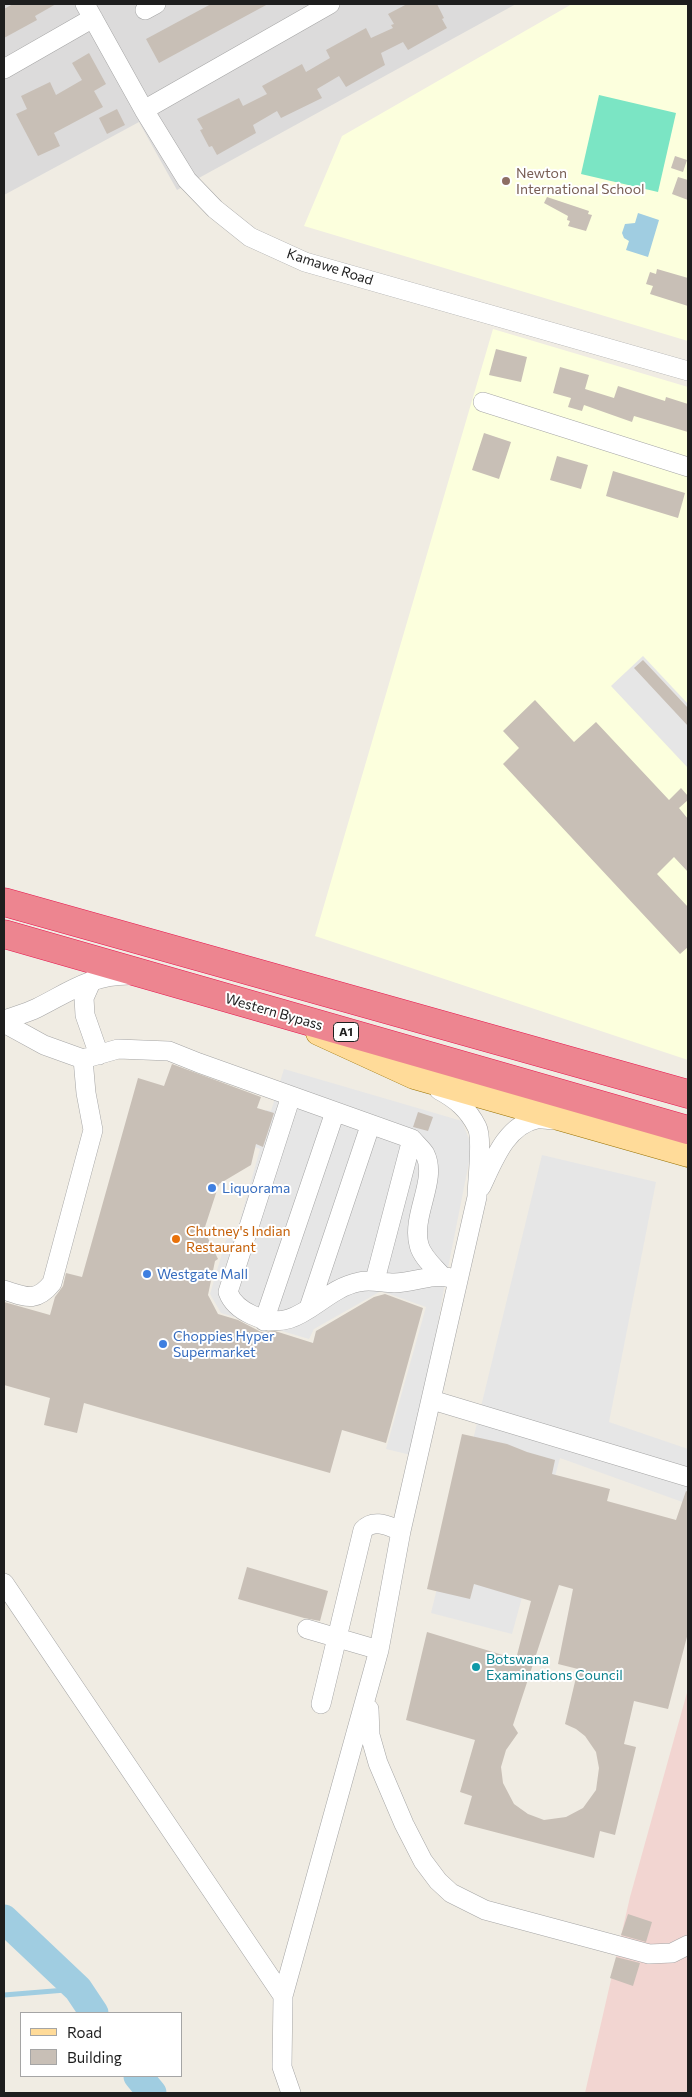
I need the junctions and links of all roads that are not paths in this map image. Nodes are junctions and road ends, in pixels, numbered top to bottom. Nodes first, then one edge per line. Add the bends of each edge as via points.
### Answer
1 (330, 4) edge
2 (89, 11) edge
3 (4, 69) edge
4 (144, 110) junction
5 (688, 372) edge
6 (484, 402) dead end
7 (688, 467) edge
8 (4, 902) edge
9 (4, 934) edge
10 (142, 974) junction
11 (92, 980) junction
12 (264, 1009) junction
13 (4, 1022) edge
14 (91, 1057) junction
15 (414, 1077) junction
16 (680, 1090) edge
17 (291, 1096) junction
18 (334, 1112) junction
19 (568, 1121) junction
20 (370, 1126) junction
21 (688, 1130) edge
22 (412, 1139) junction
23 (688, 1155) edge
24 (476, 1197) junction
25 (450, 1278) junction
26 (375, 1280) junction
27 (4, 1290) edge
28 (309, 1308) junction
29 (264, 1321) junction
30 (432, 1400) junction
31 (688, 1478) edge
32 (401, 1530) junction
33 (4, 1583) edge
34 (307, 1628) dead end
35 (338, 1638) junction
36 (379, 1650) junction
37 (369, 1687) junction
38 (321, 1704) dead end
39 (688, 1945) edge
40 (283, 1996) junction
41 (291, 2093) edge

1 - 4 street
2 - 3 street
2 - 4 street, Kamawe Road
4 - 5 street, Kamawe Road via 187,180 215,209 250,237 305,262
6 - 7 street
8 - 16 highway, A1
9 - 10 highway, Western Bypass / A1
10 - 11 street
10 - 12 highway, Western Bypass / A1
11 - 13 street
11 - 14 street via 84,998
12 - 15 main road
12 - 21 highway, Western Bypass / A1
13 - 14 street via 44,1045
14 - 17 street via 118,1049 169,1051
14 - 27 street via 86,1093 93,1130 52,1283 43,1294 33,1297
15 - 19 main road
15 - 24 street via 458,1100 478,1129
17 - 18 street
17 - 29 street via 228,1292 232,1301
18 - 20 street
18 - 29 street
19 - 23 main road
19 - 24 street via 537,1119 516,1128
20 - 22 street
20 - 28 street
22 - 25 street via 425,1153 428,1170 417,1221 419,1244 422,1252
22 - 26 street
24 - 25 street
25 - 26 street via 394,1283
25 - 30 street
26 - 28 street via 339,1289
28 - 29 street via 291,1320
30 - 31 street
30 - 32 street
32 - 35 street via 377,1522 363,1530
32 - 36 street
33 - 40 street
34 - 35 street
35 - 36 street
35 - 38 street
36 - 37 street
37 - 39 street via 370,1734 378,1763 423,1861 451,1893 485,1910 635,1952 661,1955
37 - 40 street
40 - 41 street via 282,2067

